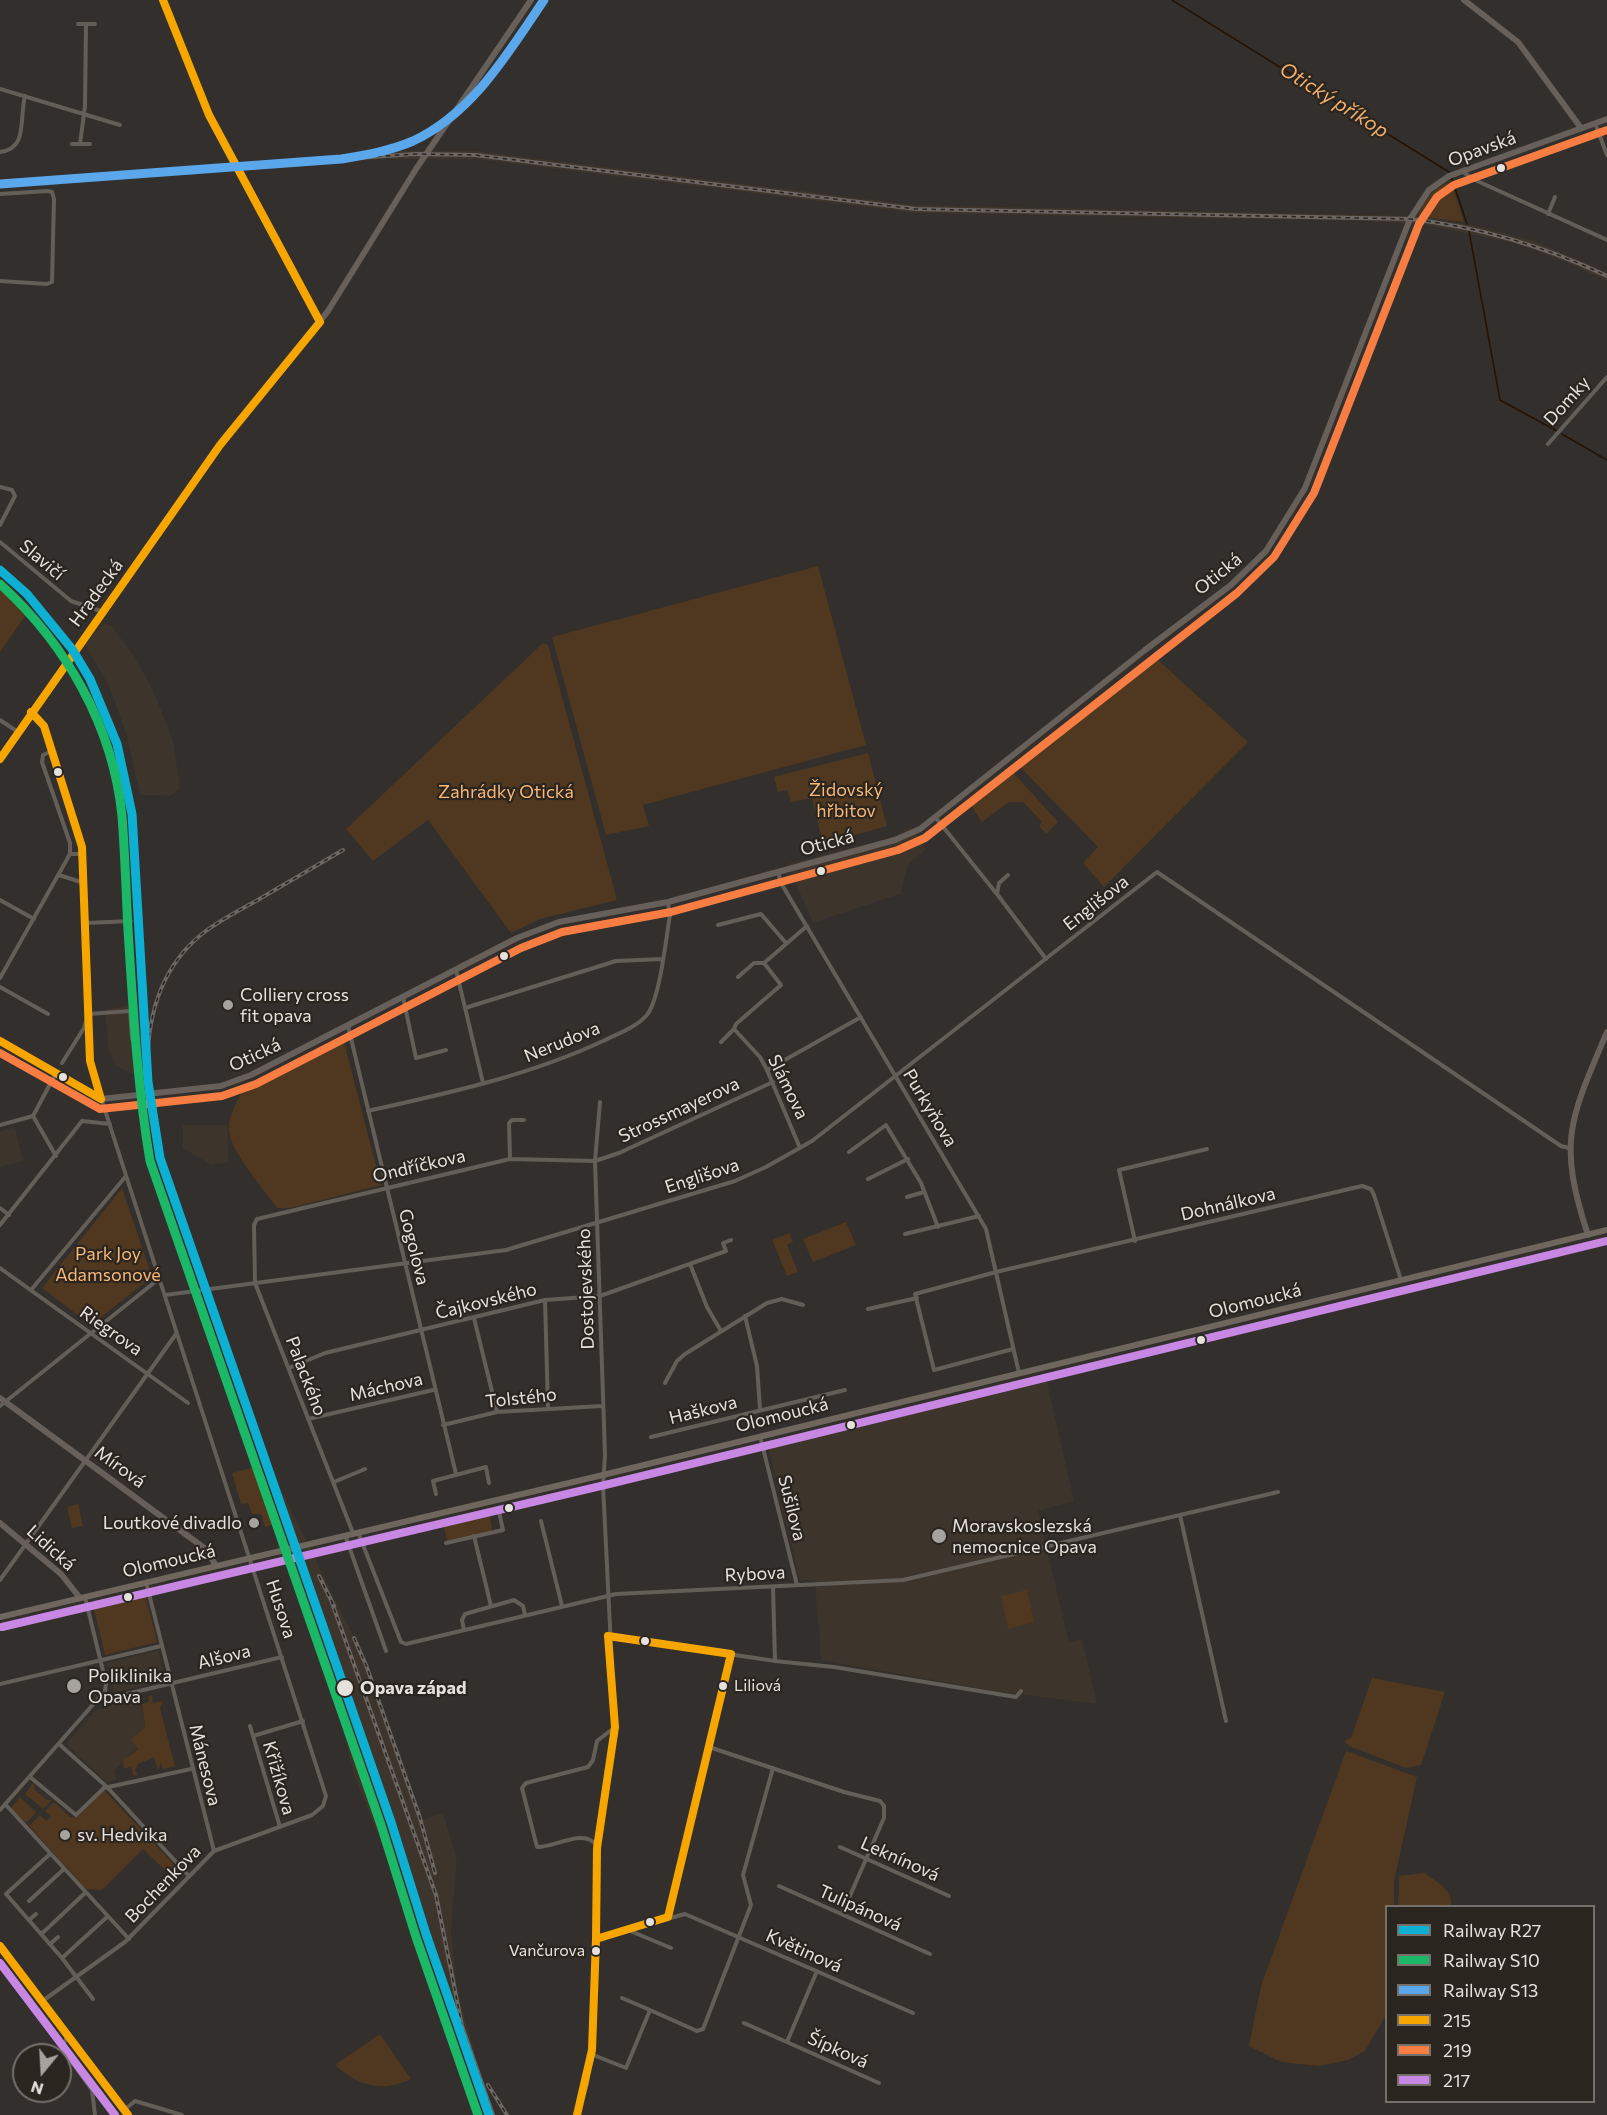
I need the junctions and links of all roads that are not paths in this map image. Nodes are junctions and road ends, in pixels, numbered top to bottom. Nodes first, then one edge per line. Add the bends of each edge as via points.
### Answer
1 (164, 0) edge
2 (531, 0) edge
3 (1464, 0) edge
4 (78, 24) dead end
5 (86, 24) junction
6 (95, 24) dead end
7 (0, 88) edge
8 (25, 96) junction
9 (84, 114) junction
10 (1607, 119) edge
11 (1595, 122) junction
12 (120, 125) dead end
13 (1581, 128) junction
14 (72, 144) dead end
15 (80, 144) junction
16 (90, 144) dead end
17 (0, 152) edge
18 (1607, 155) edge
19 (1463, 172) junction
20 (0, 194) edge
21 (1555, 197) dead end
22 (1548, 213) junction
23 (1410, 219) joint
24 (1607, 240) edge
25 (0, 281) edge
26 (320, 322) junction
27 (1607, 377) edge
28 (1548, 444) dead end
29 (0, 487) edge
30 (0, 525) edge
31 (0, 542) edge
32 (101, 612) junction
33 (31, 712) junction
34 (0, 720) edge
35 (18, 732) junction
36 (52, 751) junction
37 (0, 759) edge
38 (936, 818) junction
39 (70, 854) junction
40 (83, 854) junction
41 (778, 872) junction
42 (1008, 874) dead end
43 (59, 875) junction
44 (85, 883) junction
45 (997, 894) junction
46 (0, 900) edge
47 (668, 902) junction
48 (34, 919) junction
49 (131, 921) dead end
50 (86, 923) junction
51 (718, 925) dead end
52 (807, 926) junction
53 (786, 943) junction
54 (663, 959) junction
55 (1046, 959) junction
56 (764, 963) junction
57 (456, 970) junction
58 (738, 976) dead end
59 (0, 978) edge
60 (0, 987) edge
61 (403, 997) junction
62 (465, 1008) junction
63 (48, 1014) dead end
64 (88, 1014) junction
65 (861, 1017) junction
66 (348, 1026) junction
67 (734, 1029) junction
68 (1607, 1032) edge
69 (132, 1039) dead end
70 (0, 1041) edge
71 (721, 1042) dead end
72 (446, 1050) dead end
73 (62, 1063) dead end
74 (767, 1070) junction
75 (56, 1073) junction
76 (896, 1076) junction
77 (773, 1082) junction
78 (483, 1083) junction
79 (101, 1099) junction
80 (600, 1102) dead end
81 (368, 1111) junction
82 (33, 1116) junction
83 (524, 1120) dead end
84 (110, 1124) junction
85 (0, 1125) edge
86 (800, 1148) junction
87 (1569, 1148) junction
88 (1208, 1149) dead end
89 (849, 1152) dead end
90 (56, 1156) junction
91 (510, 1159) junction
92 (908, 1159) junction
93 (595, 1161) junction
94 (127, 1175) junction
95 (868, 1179) dead end
96 (386, 1188) junction
97 (924, 1192) junction
98 (908, 1197) dead end
99 (0, 1208) edge
100 (9, 1215) junction
101 (979, 1216) junction
102 (597, 1223) junction
103 (0, 1225) edge
104 (254, 1225) joint
105 (938, 1227) junction
106 (1607, 1230) edge
107 (905, 1234) dead end
108 (1588, 1235) junction
109 (731, 1240) dead end
110 (1135, 1240) junction
111 (690, 1264) junction
112 (404, 1265) junction
113 (0, 1268) edge
114 (996, 1272) junction
115 (160, 1278) junction
116 (1401, 1282) junction
117 (255, 1283) junction
118 (31, 1290) junction
119 (165, 1295) junction
120 (600, 1296) junction
121 (916, 1298) junction
122 (545, 1300) junction
123 (803, 1305) dead end
124 (868, 1309) dead end
125 (745, 1316) junction
126 (474, 1318) junction
127 (421, 1331) junction
128 (721, 1331) junction
129 (90, 1333) junction
130 (177, 1333) junction
131 (1013, 1349) junction
132 (289, 1368) junction
133 (149, 1373) junction
134 (1019, 1374) junction
135 (665, 1383) dead end
136 (434, 1390) junction
137 (845, 1390) dead end
138 (2, 1402) edge
139 (188, 1403) dead end
140 (603, 1406) junction
141 (548, 1407) junction
142 (760, 1410) junction
143 (497, 1412) junction
144 (308, 1419) junction
145 (443, 1425) junction
146 (760, 1436) junction
147 (651, 1437) dead end
148 (86, 1461) junction
149 (365, 1468) dead end
150 (456, 1474) junction
151 (603, 1475) junction
152 (334, 1482) junction
153 (489, 1483) dead end
154 (1278, 1492) dead end
155 (436, 1494) dead end
156 (499, 1512) dead end
157 (1180, 1515) junction
158 (541, 1521) dead end
159 (0, 1523) edge
160 (352, 1533) junction
161 (474, 1536) junction
162 (446, 1543) dead end
163 (25, 1544) junction
164 (250, 1557) junction
165 (216, 1566) junction
166 (0, 1580) edge
167 (146, 1582) junction
168 (797, 1586) junction
169 (773, 1587) junction
170 (607, 1595) junction
171 (82, 1598) junction
172 (491, 1606) junction
173 (562, 1606) junction
174 (525, 1615) junction
175 (0, 1617) edge
176 (464, 1630) junction
177 (608, 1636) junction
178 (161, 1646) junction
179 (386, 1652) dead end
180 (731, 1654) junction
181 (282, 1657) junction
182 (100, 1659) junction
183 (775, 1661) junction
184 (0, 1684) edge
185 (171, 1685) junction
186 (1021, 1691) dead end
187 (103, 1695) junction
188 (303, 1721) junction
189 (1226, 1721) dead end
190 (250, 1726) dead end
191 (615, 1728) junction
192 (253, 1736) junction
193 (59, 1744) junction
194 (709, 1747) junction
195 (773, 1768) junction
196 (191, 1769) junction
197 (30, 1777) junction
198 (107, 1787) junction
199 (5, 1804) junction
200 (0, 1810) edge
201 (318, 1811) joint
202 (280, 1827) junction
203 (598, 1847) junction
204 (840, 1847) dead end
205 (214, 1851) junction
206 (50, 1854) junction
207 (867, 1858) junction
208 (64, 1869) junction
209 (189, 1876) junction
210 (779, 1886) dead end
211 (85, 1893) junction
212 (948, 1896) dead end
213 (20, 1910) junction
214 (36, 1914) dead end
215 (842, 1914) junction
216 (107, 1917) junction
217 (668, 1917) junction
218 (29, 1920) junction
219 (628, 1930) junction
220 (41, 1934) junction
221 (58, 1936) dead end
222 (739, 1937) junction
223 (129, 1939) junction
224 (595, 1939) junction
225 (50, 1944) junction
226 (0, 1946) edge
227 (672, 1948) dead end
228 (930, 1954) dead end
229 (62, 1958) junction
230 (817, 1971) junction
231 (77, 1977) junction
232 (622, 1998) dead end
233 (93, 1999) dead end
234 (41, 2002) junction
235 (650, 2010) junction
236 (913, 2013) dead end
237 (744, 2023) dead end
238 (67, 2037) junction
239 (787, 2042) junction
240 (591, 2054) junction
241 (879, 2083) dead end
242 (126, 2113) edge
243 (95, 2115) edge
244 (182, 2115) edge
245 (577, 2115) edge

1 - 26 street via 209,115
2 - 26 street, Hradecká via 416,168
3 - 13 street via 1518,42
4 - 5 street
5 - 6 street
5 - 9 street
7 - 8 street
8 - 9 street
8 - 17 street via 18,144 12,150
9 - 12 street
9 - 15 street
10 - 11 street, Opavská
11 - 13 street, Opavská
11 - 18 street
13 - 19 street, Opavská
14 - 15 street
15 - 16 street
19 - 22 street
19 - 23 street, Opavská via 1424,194
20 - 25 street via 53,194 51,283
21 - 22 street
22 - 24 street
23 - 38 street, Otická via 1305,488 1266,551 1231,585
26 - 32 street, Hradecká via 238,421
27 - 28 street, Domky
29 - 30 street via 12,490 15,496
31 - 32 street, Slavičí via 71,601
32 - 33 street, Hradecká
33 - 35 street, Hradecká
33 - 36 street, Husova via 42,723
34 - 35 street
35 - 37 street, Hradecká
36 - 39 street via 43,755 42,762 70,843
36 - 40 street, Husova via 74,813
38 - 41 street, Otická via 903,838
38 - 45 street
39 - 40 street
39 - 43 street
40 - 44 street, Husova
41 - 47 street, Otická
41 - 52 street, Purkyňova
42 - 45 street via 999,884
43 - 44 street
43 - 48 street
44 - 50 street, Husova
45 - 55 street
46 - 48 street
47 - 54 street, Nerudova via 670,915
47 - 57 street, Otická via 551,925
48 - 59 street
49 - 50 street
50 - 64 street, Husova
51 - 53 street via 761,914
52 - 53 street
52 - 65 street, Purkyňova
53 - 56 street
54 - 62 street via 608,964
54 - 78 street, Nerudova via 648,1015 633,1026 576,1054
55 - 76 street, Englišova
55 - 87 street, Englišova via 1157,872
56 - 58 street via 754,963
56 - 67 street via 781,985
57 - 61 street, Otická
57 - 62 street
60 - 63 street
61 - 66 street, Otická
61 - 72 street via 416,1058
62 - 78 street
64 - 69 street via 130,1011
64 - 73 street via 84,1028
64 - 79 street, Husova via 90,1061
65 - 74 street
65 - 76 street, Purkyňova
66 - 79 street, Otická via 236,1082
66 - 81 street, Gogolova
67 - 71 street
67 - 74 street, Slámova
68 - 87 street via 1577,1104
70 - 75 street
74 - 77 street, Slámova
75 - 79 street
75 - 82 street
76 - 86 street, Englišova
76 - 101 street, Purkyňova
77 - 86 street, Slámova
77 - 93 street, Strossmayerova
78 - 81 street, Nerudova
79 - 84 street, Husova
80 - 93 street, Dostojevského
81 - 96 street, Gogolova
82 - 85 street
82 - 90 street
83 - 91 street via 509,1123
84 - 90 street via 82,1121
84 - 94 street, Husova
86 - 102 street, Englišova via 735,1180
87 - 108 street via 1572,1183
88 - 110 street via 1119,1170
89 - 92 street via 886,1125
90 - 100 street
91 - 93 street, Ondříčkova
91 - 96 street, Ondříčkova
92 - 95 street
92 - 97 street
93 - 102 street, Dostojevského
94 - 115 street, Husova
94 - 118 street
96 - 104 street, Ondříčkova via 257,1219
96 - 112 street, Gogolova
97 - 98 street
97 - 105 street
99 - 100 street
100 - 103 street
101 - 105 street
101 - 114 street, Purkyňova
102 - 112 street, Englišova via 506,1250
102 - 120 street, Dostojevského
104 - 117 street, Palackého
105 - 107 street
106 - 108 main road, Olomoucká
108 - 116 main road, Olomoucká
109 - 111 street, Čajkovského via 723,1243 726,1251
110 - 114 street, Dohnálkova
110 - 116 street, Dohnálkova via 1365,1186 1374,1195
111 - 120 street, Čajkovského
111 - 128 street via 706,1307
112 - 117 street, Englišova
112 - 127 street, Gogolova
113 - 118 street, Riegrova
114 - 121 street via 915,1294
114 - 131 street, Purkyňova
115 - 119 street, Husova
115 - 129 street
116 - 134 main road, Olomoucká
117 - 119 street, Englišova
117 - 132 street, Palackého
118 - 129 street, Riegrova
119 - 130 street, Husova
120 - 122 street, Čajkovského
120 - 140 street, Dostojevského
121 - 124 street
121 - 131 street via 934,1370
122 - 126 street, Čajkovského
122 - 141 street
123 - 125 street, Haškova via 777,1299
125 - 128 street, Haškova
125 - 142 street, Haškova via 757,1366
126 - 127 street, Čajkovského
126 - 143 street
127 - 132 street, Čajkovského via 325,1353
127 - 136 street, Gogolova
128 - 135 street, Haškova via 677,1361
129 - 133 street, Riegrova
129 - 138 street
130 - 133 street
130 - 164 street, Husova
131 - 134 street, Purkyňova
132 - 144 street, Palackého
133 - 139 street, Riegrova
133 - 148 street
134 - 146 main road, Olomoucká
136 - 144 street, Máchova
136 - 145 street, Gogolova
137 - 142 street, Haškova
138 - 148 street, Mírová
140 - 141 street, Tolstého
140 - 151 street, Dostojevského
141 - 143 street, Tolstého
142 - 147 street, Haškova
143 - 145 street, Tolstého
144 - 152 street, Palackého
145 - 150 street, Gogolova
146 - 151 main road, Olomoucká
146 - 168 street, Sušilova
148 - 163 street
148 - 165 street, Mírová via 207,1550
149 - 152 street
150 - 153 street via 486,1467
150 - 155 street via 433,1481
151 - 160 main road, Olomoucká
151 - 170 street
152 - 160 street, Palackého
154 - 157 street, Rybova
156 - 161 street via 503,1530
157 - 168 street, Rybova via 903,1580
157 - 189 street
158 - 173 street
159 - 163 street, Lidická
160 - 164 main road, Olomoucká
160 - 176 street, Rybova via 401,1642
160 - 179 street
161 - 162 street
161 - 172 street
163 - 166 street
163 - 171 street, Lidická
164 - 165 main road, Olomoucká
164 - 181 street, Husova
165 - 167 main road, Olomoucká
167 - 171 main road, Olomoucká
167 - 178 street, Mánesova
168 - 169 street, Rybova
169 - 170 street, Rybova
169 - 183 street
170 - 173 street, Rybova
170 - 177 street
171 - 175 main road, Olomoucká
171 - 182 street
172 - 174 street via 514,1600
172 - 176 street via 465,1614
173 - 174 street, Rybova
174 - 176 street, Rybova
177 - 180 street
177 - 191 street
178 - 182 street
178 - 185 street, Mánesova
180 - 183 street
180 - 194 street
181 - 185 street, Alšova
181 - 188 street, Husova
182 - 184 street
182 - 187 street via 106,1686
183 - 186 street via 834,1666 1016,1697
185 - 187 street, Alšova via 114,1698
185 - 196 street, Mánesova
187 - 193 street
188 - 192 street, Křižíkova
188 - 201 street, Husova via 325,1790 325,1802
190 - 192 street, Křižíkova
191 - 203 street
191 - 203 street via 597,1741 588,1767 526,1783 522,1788 537,1847 581,1838
192 - 202 street, Křižíkova
193 - 197 street
193 - 198 street
194 - 195 street
194 - 217 street
195 - 207 street via 880,1801 884,1818
195 - 222 street via 743,1875 751,1905
196 - 198 street
196 - 205 street, Mánesova
197 - 198 street via 76,1815
197 - 199 street
198 - 209 street
199 - 200 street
199 - 206 street
201 - 202 street, Bochenkova
202 - 205 street, Bochenkova
203 - 224 street
204 - 207 street, Leknínová
205 - 209 street, Bochenkova
206 - 208 street
206 - 213 street via 6,1894
207 - 212 street, Leknínová
207 - 215 street
208 - 211 street
208 - 213 street
209 - 223 street, Bochenkova
210 - 215 street, Tulipánová
211 - 216 street
211 - 220 street
213 - 218 street
214 - 218 street
215 - 228 street, Tulipánová
216 - 223 street
216 - 229 street
217 - 219 street
217 - 222 street, Květinová via 685,1914
218 - 220 street
219 - 224 street
219 - 227 street
220 - 225 street
221 - 225 street
222 - 230 street, Květinová
222 - 235 street via 703,2028 697,2031
223 - 231 street, Bochenkova
224 - 240 street
225 - 229 street
226 - 234 main road
229 - 231 street
230 - 236 street, Květinová
230 - 239 street, Šípková
231 - 233 street
231 - 234 street, Bochenkova
232 - 235 street
234 - 238 main road
235 - 240 street via 626,2068
237 - 239 street, Šípková
238 - 242 main road
238 - 243 street via 62,2048 92,2090
239 - 241 street, Šípková
240 - 245 street
242 - 244 street via 135,2101

